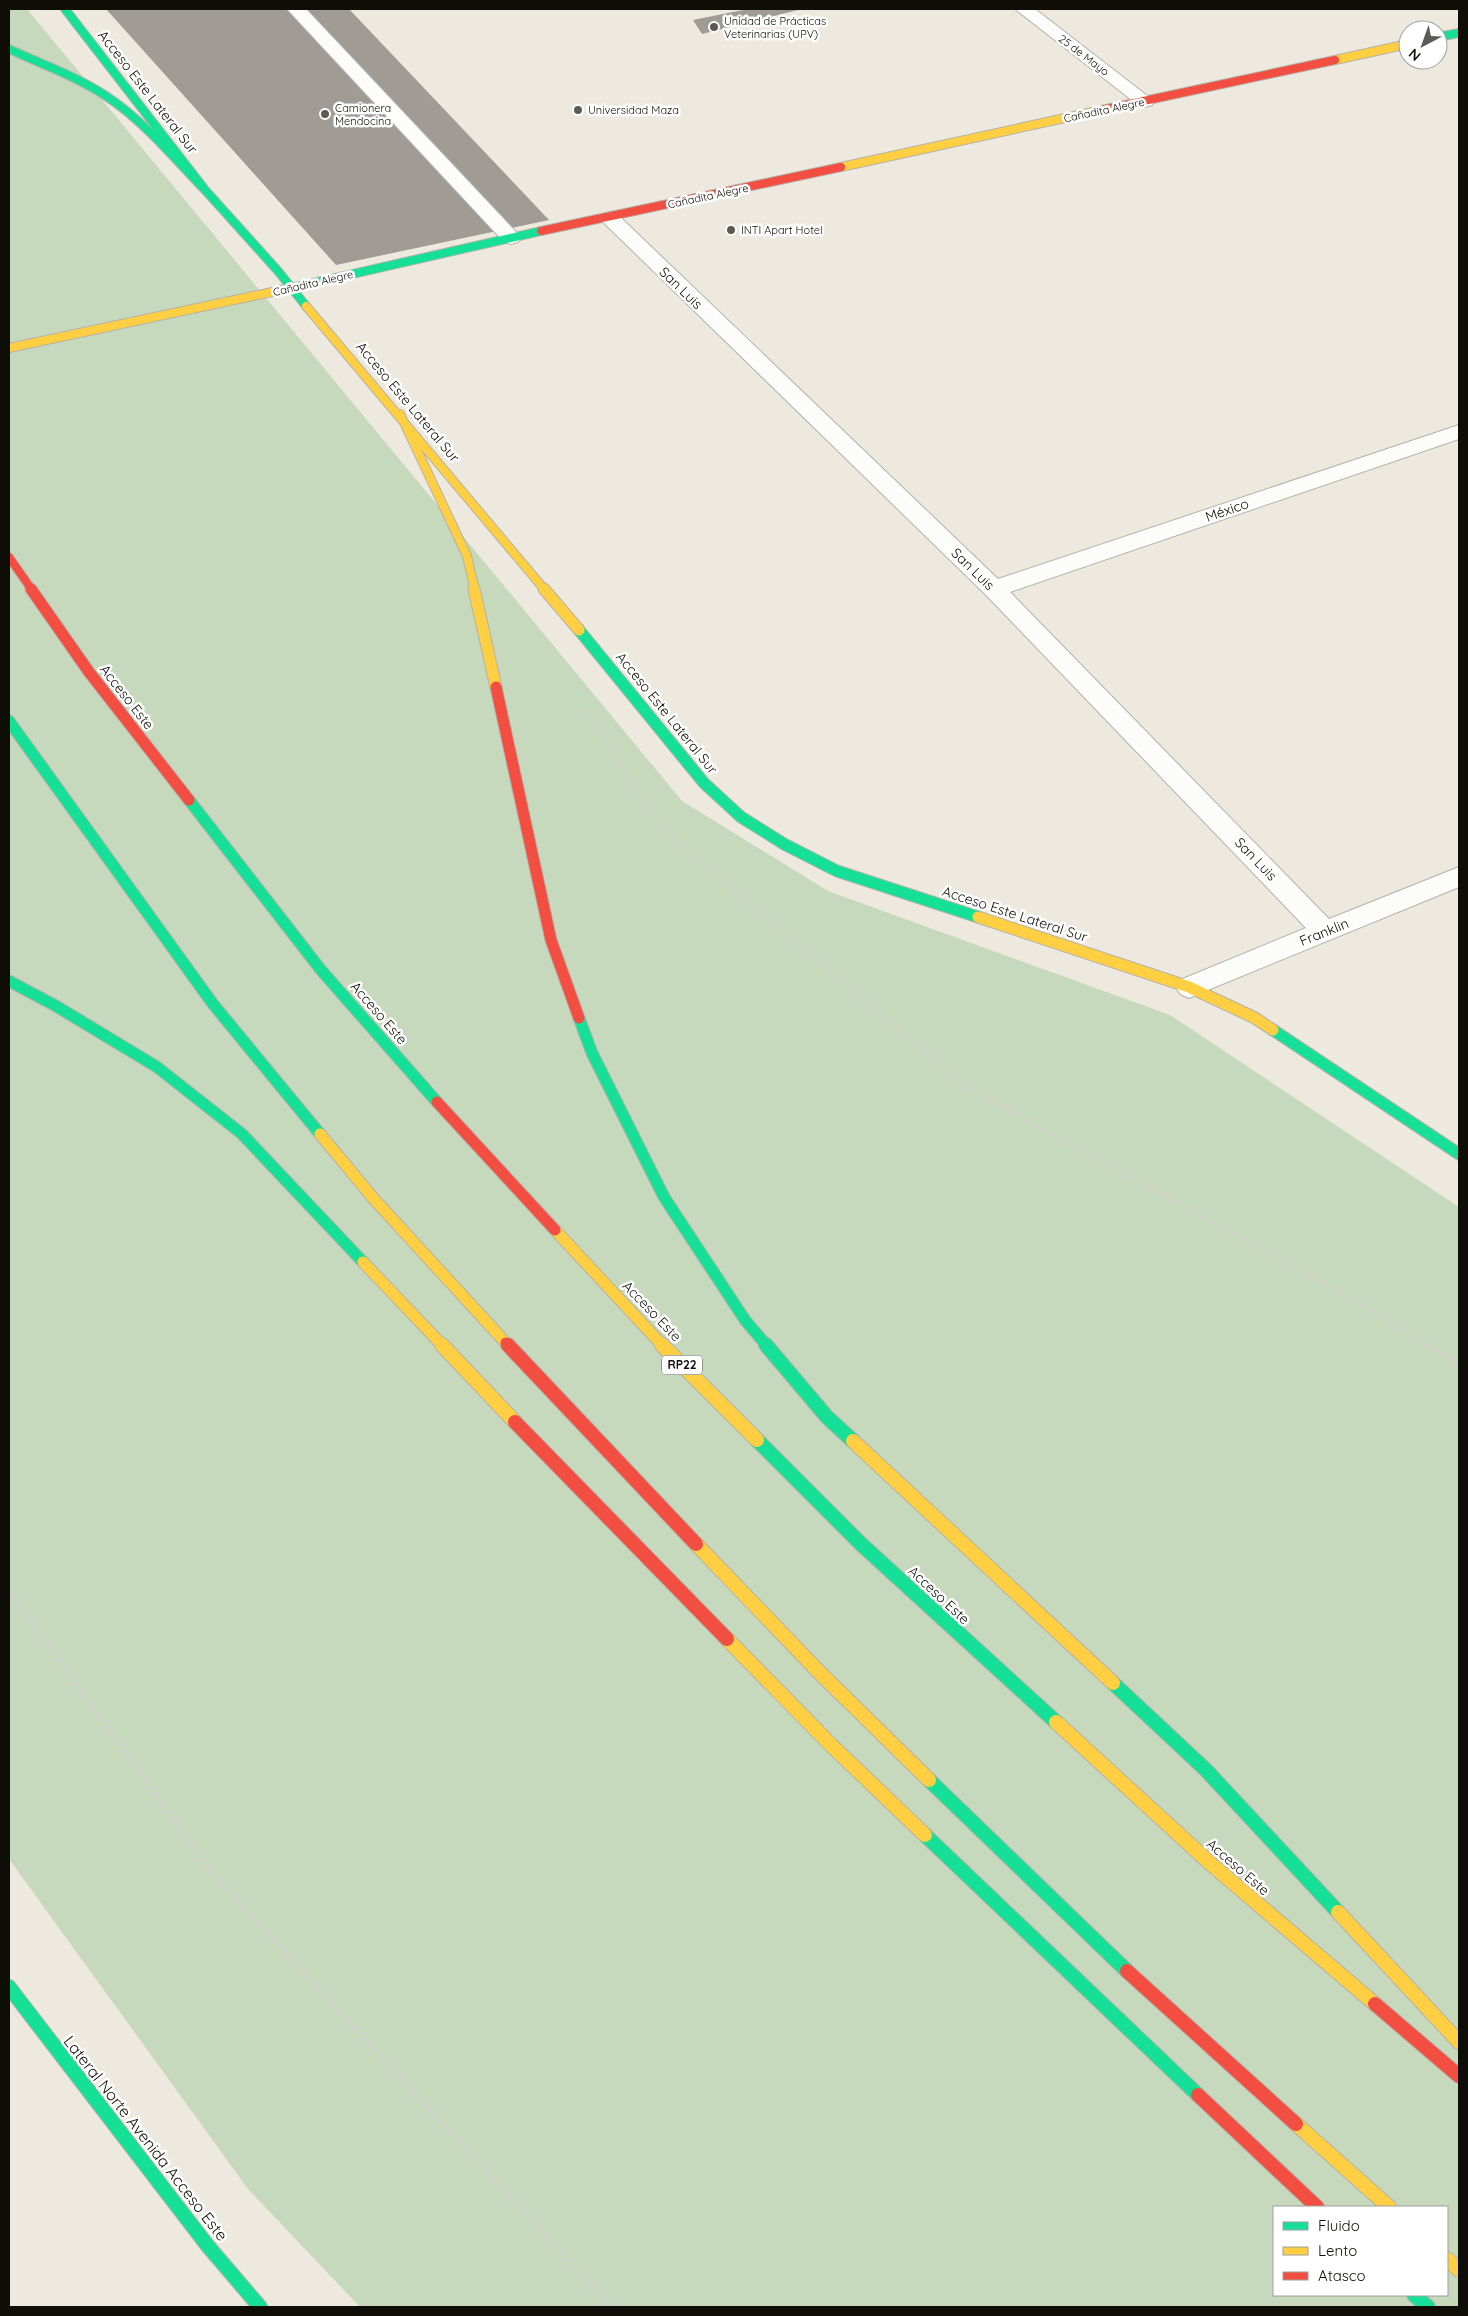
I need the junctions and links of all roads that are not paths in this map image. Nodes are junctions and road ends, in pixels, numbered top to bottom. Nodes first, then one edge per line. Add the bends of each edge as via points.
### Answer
1 (65, 9) edge
2 (296, 9) edge
3 (1024, 9) edge
4 (1398, 46) edge
5 (9, 49) edge
6 (1145, 101) junction
7 (206, 191) junction
8 (610, 218) junction
9 (511, 238) junction
10 (291, 288) junction
11 (9, 348) edge
12 (400, 414) junction
13 (1459, 432) edge
14 (9, 557) edge
15 (994, 589) junction
16 (9, 721) edge
17 (1459, 877) edge
18 (1325, 931) junction
19 (9, 981) edge
20 (1189, 987) junction
21 (1459, 1154) edge
22 (9, 1987) edge
23 (1459, 2042) edge
24 (1459, 2076) edge
25 (1317, 2206) edge
26 (1388, 2206) edge
27 (1448, 2260) edge
28 (1459, 2270) edge
29 (1415, 2296) edge
30 (260, 2307) edge
31 (1428, 2307) edge

1 - 7 main road, Acceso Este Lateral Sur
2 - 9 street
3 - 6 street, 25 de Mayo
4 - 6 main road, Cañadita Alegre
5 - 7 main road via 107,97 130,115
6 - 8 main road, Cañadita Alegre
7 - 10 main road, Acceso Este Lateral Sur
8 - 9 main road, Cañadita Alegre
8 - 15 street, San Luis
9 - 10 main road, Cañadita Alegre
10 - 11 main road, Cañadita Alegre
10 - 12 main road, Acceso Este Lateral Sur
12 - 20 main road, Acceso Este Lateral Sur via 704,782 741,816 784,844 837,871
12 - 23 main road via 467,556 551,940 592,1053 664,1197 745,1320 827,1418 1206,1770
13 - 15 street, México
14 - 24 main road, Acceso Este / RP22 via 89,672 321,970 468,1137 654,1337 861,1544 1211,1864
15 - 18 street, San Luis
16 - 26 main road via 213,1004 374,1198 563,1406 818,1671 1116,1961
17 - 18 street, Franklin
18 - 20 street, Franklin
19 - 25 main road via 157,1067 242,1134 543,1452 831,1745
20 - 21 main road, Acceso Este Lateral Sur via 1255,1018
22 - 30 main road, Lateral Norte Avenida Acceso Este via 206,2245
27 - 28 main road
29 - 31 main road

